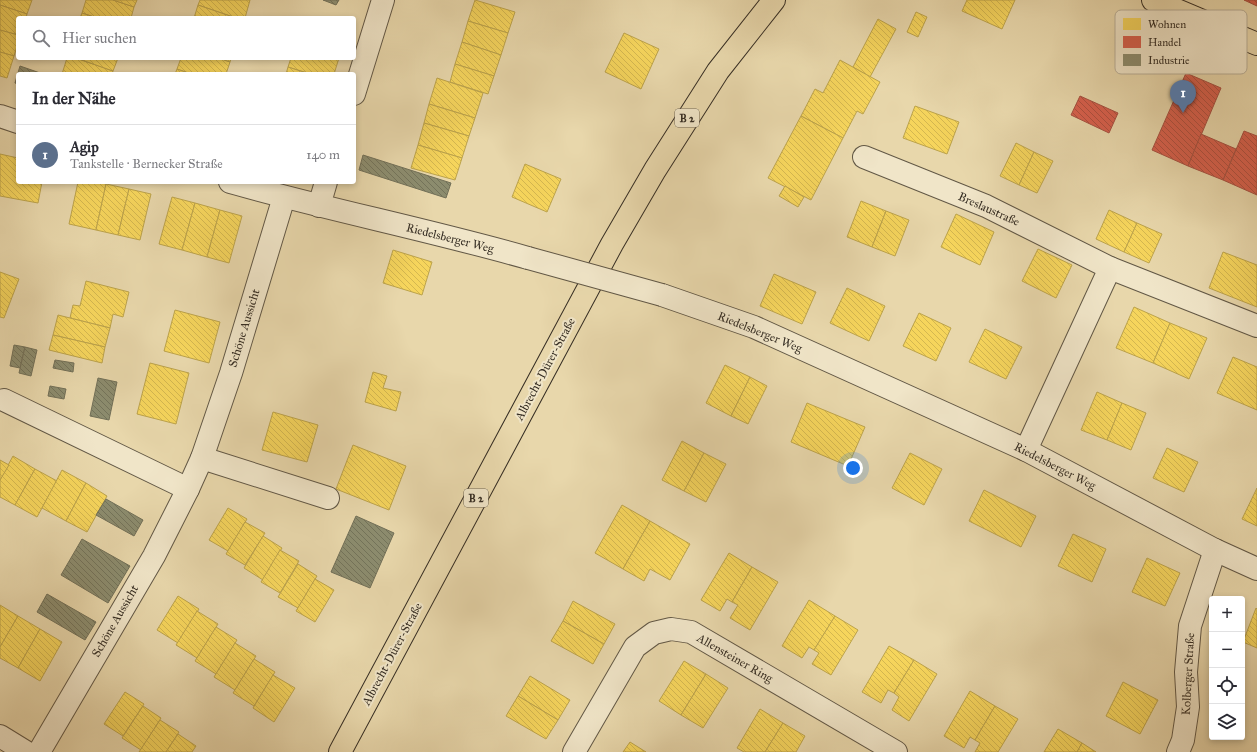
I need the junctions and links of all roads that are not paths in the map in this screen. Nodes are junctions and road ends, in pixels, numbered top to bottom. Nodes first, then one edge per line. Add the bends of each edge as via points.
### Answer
1 (383, 0) edge
2 (774, 0) edge
3 (1153, 0) edge
4 (1177, 10) edge
5 (1247, 40) edge
6 (1257, 44) edge
7 (356, 88) edge
8 (0, 116) edge
9 (16, 121) edge
10 (864, 157) dead end
11 (237, 184) edge
12 (325, 184) edge
13 (284, 197) junction
14 (319, 206) junction
15 (1110, 268) junction
16 (1257, 326) edge
17 (4, 400) dead end
18 (1026, 450) junction
19 (202, 458) junction
20 (188, 488) junction
21 (328, 498) dead end
22 (1215, 550) junction
23 (1257, 569) edge
24 (0, 736) edge
25 (26, 752) edge
26 (39, 752) edge
27 (340, 752) edge
28 (574, 752) edge
29 (896, 752) edge
30 (1178, 752) edge

1 - 7 street
2 - 27 main road, Albrecht-Dürer-Straße / B 2 via 718,71 612,244
3 - 4 main road
5 - 6 main road
8 - 9 street
10 - 15 street, Breslaustraße via 986,206
11 - 13 street, Riedelsberger Weg
12 - 14 street
13 - 14 street, Riedelsberger Weg
13 - 19 street, Schöne Aussicht
14 - 18 street, Riedelsberger Weg, bridge via 485,246 662,295 754,327
15 - 16 street, Breslaustraße
15 - 18 street
17 - 20 street
18 - 22 street, Riedelsberger Weg
19 - 20 street, Schöne Aussicht
19 - 21 street
20 - 26 street, Schöne Aussicht via 154,556
22 - 23 street, Riedelsberger Weg
22 - 30 street, Kolberger Straße via 1190,626 1186,672 1188,707 1183,740
24 - 25 street
28 - 29 street, Allensteiner Ring via 634,647 654,633 671,629 691,632

